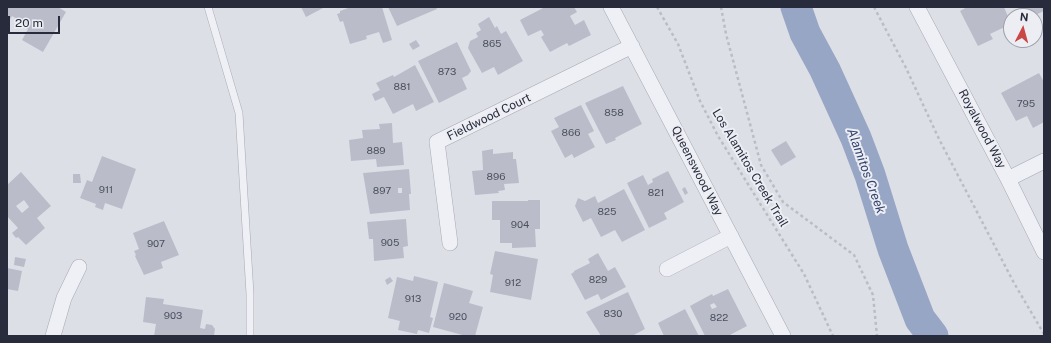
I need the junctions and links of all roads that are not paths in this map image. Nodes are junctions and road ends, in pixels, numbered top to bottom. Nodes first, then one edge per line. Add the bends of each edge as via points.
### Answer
1 (208, 7) edge
2 (611, 7) edge
3 (917, 7) edge
4 (632, 46) junction
5 (1044, 161) edge
6 (1008, 179) junction
7 (731, 236) junction
8 (450, 243) dead end
9 (1044, 252) edge
10 (79, 267) dead end
11 (667, 269) dead end
12 (53, 336) edge
13 (250, 336) edge
14 (783, 336) edge

1 - 13 lane via 239,113 250,294
2 - 4 street, Queenswood Way
3 - 6 street, Royalwood Way
4 - 7 street, Queenswood Way
4 - 8 street, Fieldwood Court via 437,142
5 - 6 street
6 - 9 street, Royalwood Way
7 - 11 street
7 - 14 street, Queenswood Way
10 - 12 street via 64,298

